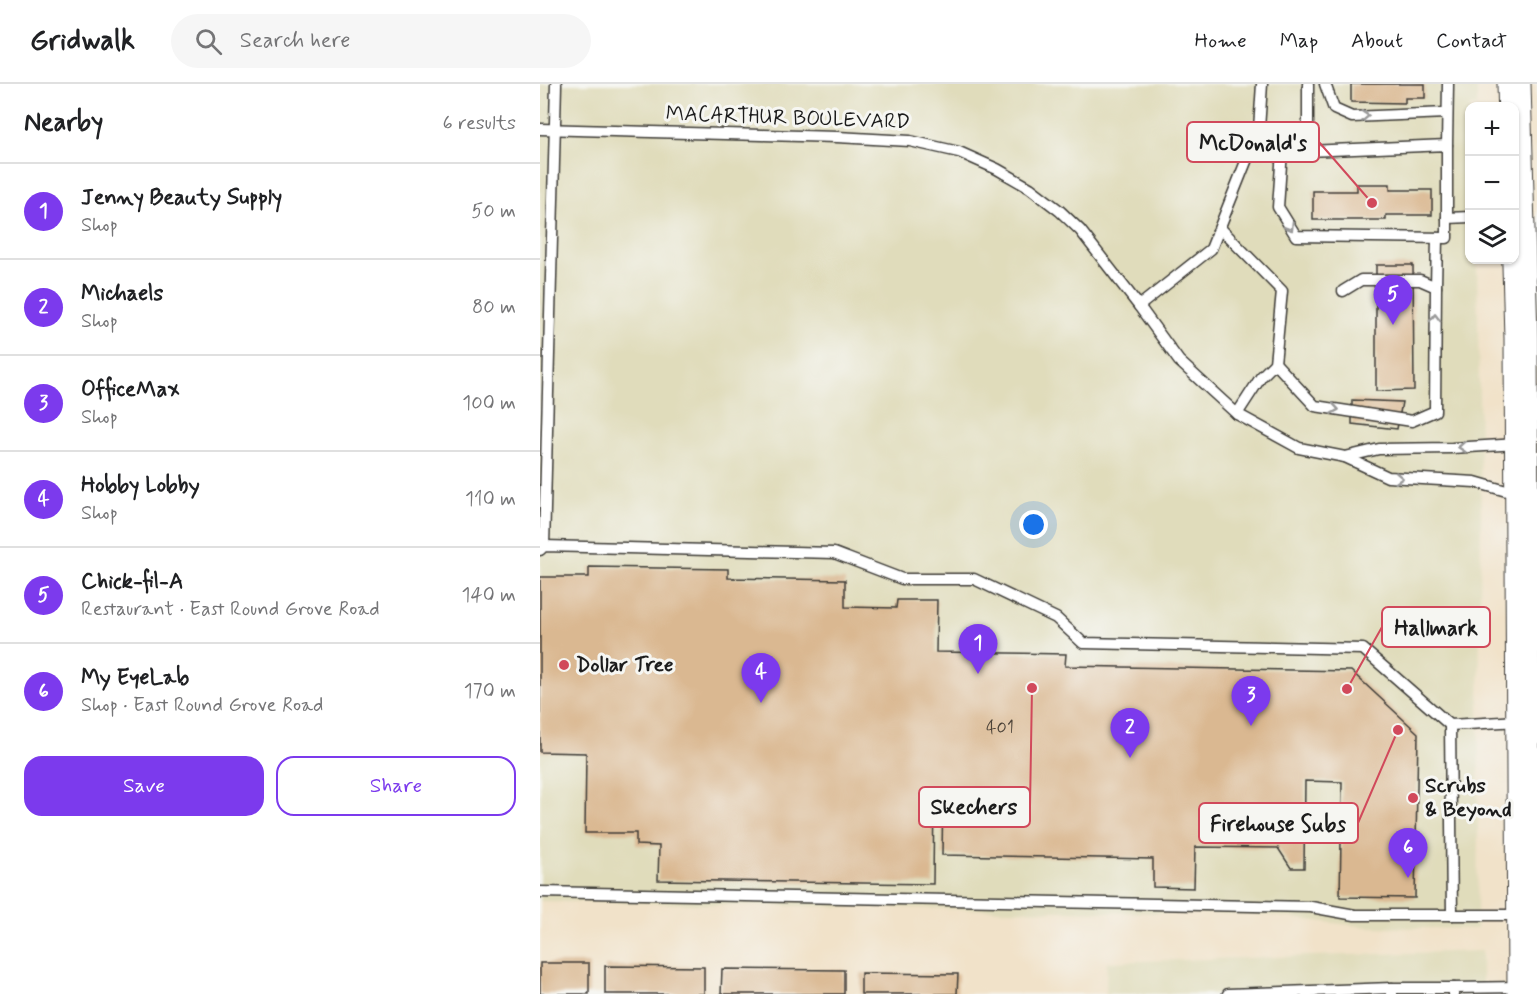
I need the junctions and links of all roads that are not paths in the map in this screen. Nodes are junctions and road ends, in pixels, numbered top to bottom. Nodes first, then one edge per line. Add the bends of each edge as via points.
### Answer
1 (556, 84) edge
2 (1262, 84) edge
3 (1308, 84) edge
4 (1325, 84) edge
5 (1448, 84) edge
6 (1514, 84) edge
7 (1447, 113) junction
8 (540, 129) edge
9 (555, 129) junction
10 (1447, 145) junction
11 (1251, 150) junction
12 (1282, 151) junction
13 (1308, 151) junction
14 (1516, 210) edge
15 (1465, 217) edge
16 (1447, 218) junction
17 (1220, 228) junction
18 (1442, 238) junction
19 (1518, 264) edge
20 (1436, 287) junction
21 (1343, 291) dead end
22 (1139, 306) junction
23 (1275, 363) junction
24 (1237, 414) junction
25 (1520, 443) junction
26 (1345, 457) junction
27 (1521, 495) junction
28 (542, 548) edge
29 (1522, 721) junction
30 (1450, 725) junction
31 (540, 892) edge
32 (1452, 915) junction
33 (1524, 915) junction
34 (1524, 990) edge
35 (1392, 991) edge
36 (1454, 991) edge
37 (1228, 994) edge

1 - 9 lane
2 - 11 lane via 1259,129
3 - 13 lane
4 -> 7 lane via 1334,109 1352,117
5 - 7 lane
6 - 14 main road
7 - 10 lane
8 - 9 lane, MACARTHUR BOULEVARD
9 - 22 lane, MACARTHUR BOULEVARD via 910,141 959,152 1023,184 1060,211 1080,230
9 - 28 lane
10 - 13 lane
10 - 16 lane
11 - 12 lane
11 - 17 lane
12 - 13 lane
12 -> 18 lane via 1278,207 1296,236
15 - 16 lane
16 - 18 lane
17 - 22 lane via 1211,249
17 - 23 lane via 1282,291
18 - 20 lane
19 - 25 main road
20 - 21 lane via 1420,280 1361,280
23 -> 20 lane via 1315,406 1412,421 1435,411
22 - 24 lane, MACARTHUR BOULEVARD via 1179,361
23 - 24 lane
24 - 26 lane, MACARTHUR BOULEVARD via 1299,448
25 -> 26 lane via 1379,449
25 - 27 main road
26 -> 27 lane via 1388,477 1475,482
27 - 29 main road
28 - 30 lane via 834,553 902,579 974,579 1056,618 1083,643 1362,649
29 - 30 lane
29 - 33 main road
30 - 32 lane
31 - 32 lane via 1311,907 1355,915
32 - 33 lane
33 - 34 main road
34 - 36 lane
35 - 36 lane
35 - 37 lane

